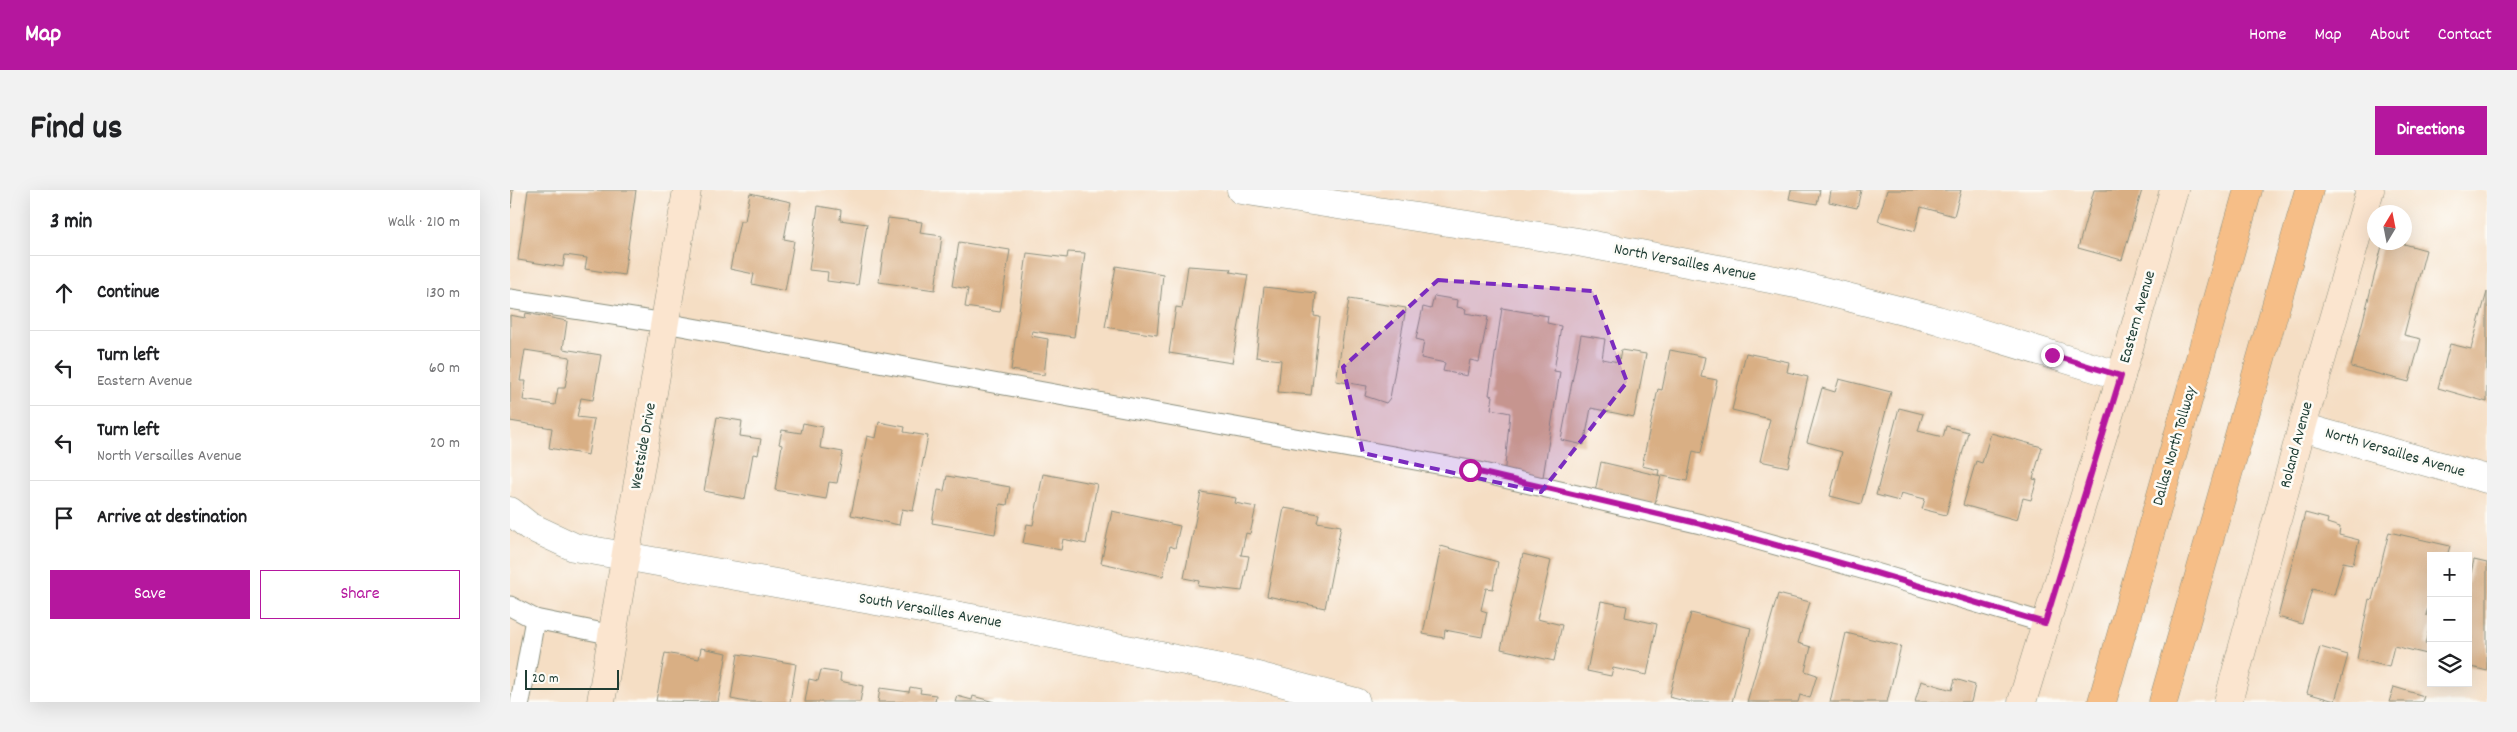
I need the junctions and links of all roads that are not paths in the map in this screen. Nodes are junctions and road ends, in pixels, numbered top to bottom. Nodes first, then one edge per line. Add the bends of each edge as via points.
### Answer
1 (687, 190) edge
2 (1240, 190) edge
3 (2174, 190) edge
4 (2248, 190) edge
5 (2309, 190) edge
6 (2370, 190) edge
7 (510, 299) edge
8 (665, 322) junction
9 (2121, 376) junction
10 (2302, 427) junction
11 (2487, 479) edge
12 (510, 511) edge
13 (624, 557) junction
14 (510, 606) edge
15 (536, 619) junction
16 (2045, 623) junction
17 (612, 635) junction
18 (520, 702) edge
19 (601, 702) edge
20 (1356, 702) edge
21 (2022, 702) edge
22 (2102, 702) edge
23 (2163, 702) edge
24 (2228, 702) edge

1 - 8 street, Westside Drive
2 - 9 street, North Versailles Avenue via 1578,242 1796,284 1938,320
3 - 9 street, Eastern Avenue
4 - 22 highway, Dallas North Tollway
5 - 23 highway
6 - 10 street, Roland Avenue
7 - 8 lane
8 - 13 street, Westside Drive
8 - 16 lane via 1470,470 1701,524
9 - 16 street, Eastern Avenue
10 - 11 street, North Versailles Avenue
10 - 24 street, Roland Avenue
12 - 13 street, South Versailles Avenue via 529,526 574,547
13 - 17 street, Westside Drive
13 - 20 street, South Versailles Avenue via 978,619 1250,674
14 - 15 lane
15 - 17 lane
15 - 18 lane
16 - 21 street, Eastern Avenue
17 - 19 street, Westside Drive

